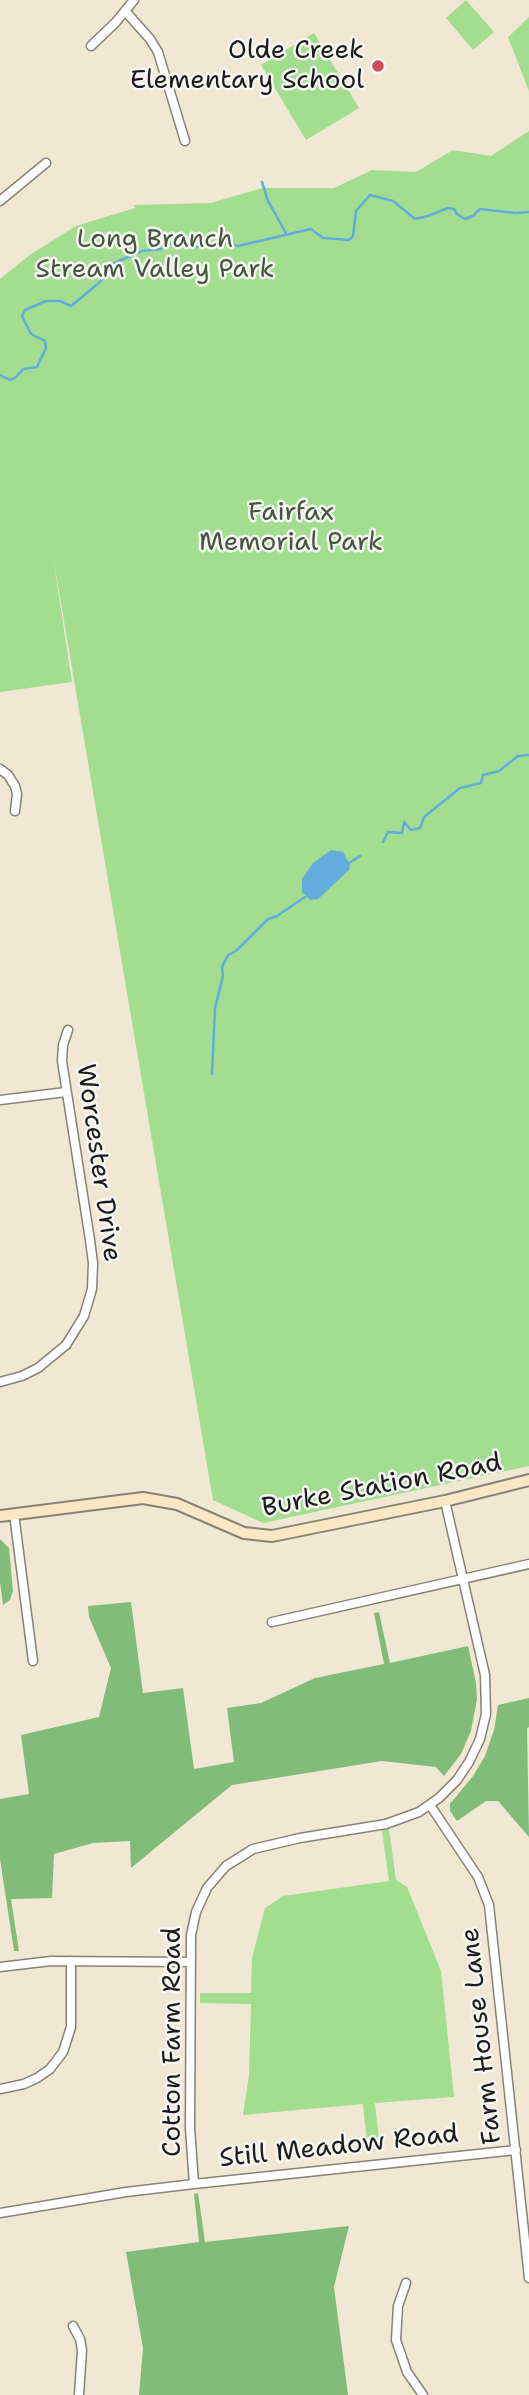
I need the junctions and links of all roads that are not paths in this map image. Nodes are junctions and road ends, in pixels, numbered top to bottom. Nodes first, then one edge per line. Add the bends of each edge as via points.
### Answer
1 (134, 0) edge
2 (126, 12) junction
3 (91, 46) dead end
4 (185, 141) dead end
5 (46, 163) dead end
6 (0, 201) edge
7 (0, 769) edge
8 (15, 811) dead end
9 (68, 1031) dead end
10 (66, 1091) junction
11 (0, 1100) edge
12 (0, 1382) edge
13 (529, 1480) edge
14 (445, 1500) junction
15 (14, 1514) junction
16 (0, 1516) edge
17 (529, 1564) edge
18 (464, 1579) junction
19 (272, 1622) dead end
20 (33, 1661) dead end
21 (430, 1805) junction
22 (71, 1961) junction
23 (190, 1962) junction
24 (0, 1967) edge
25 (0, 2089) edge
26 (516, 2150) junction
27 (194, 2184) junction
28 (0, 2213) edge
29 (529, 2278) edge
30 (406, 2283) dead end
31 (73, 2326) dead end
32 (79, 2395) edge
33 (423, 2395) edge

1 - 2 street
2 - 3 street
2 - 4 street via 158,52
5 - 6 street
7 - 8 street via 15,786
9 - 10 street, Worcester Drive via 62,1061
10 - 11 street
10 - 12 street, Worcester Drive via 90,1240 92,1289 84,1316 66,1345 38,1368
13 - 14 street, Burke Station Road
14 - 15 street, Burke Station Road via 272,1536 244,1533 177,1504 143,1498
14 - 18 street, Cotton Farm Road
15 - 16 street, Burke Station Road
15 - 20 street
17 - 18 street
18 - 19 street
18 - 21 street, Cotton Farm Road via 485,1675 486,1714 470,1762
21 - 23 street, Cotton Farm Road via 386,1824 266,1844 238,1857 216,1876 200,1900
21 - 26 street, Farm House Lane via 478,1877 489,1905
22 - 23 street
22 - 24 street
22 - 25 street via 71,2027 63,2052 37,2078
23 - 27 street, Cotton Farm Road
26 - 27 street, Still Meadow Road
26 - 29 street, Farm House Lane
27 - 28 street, Still Meadow Road
30 - 33 street via 398,2306 396,2340 407,2372
31 - 32 street via 82,2350

